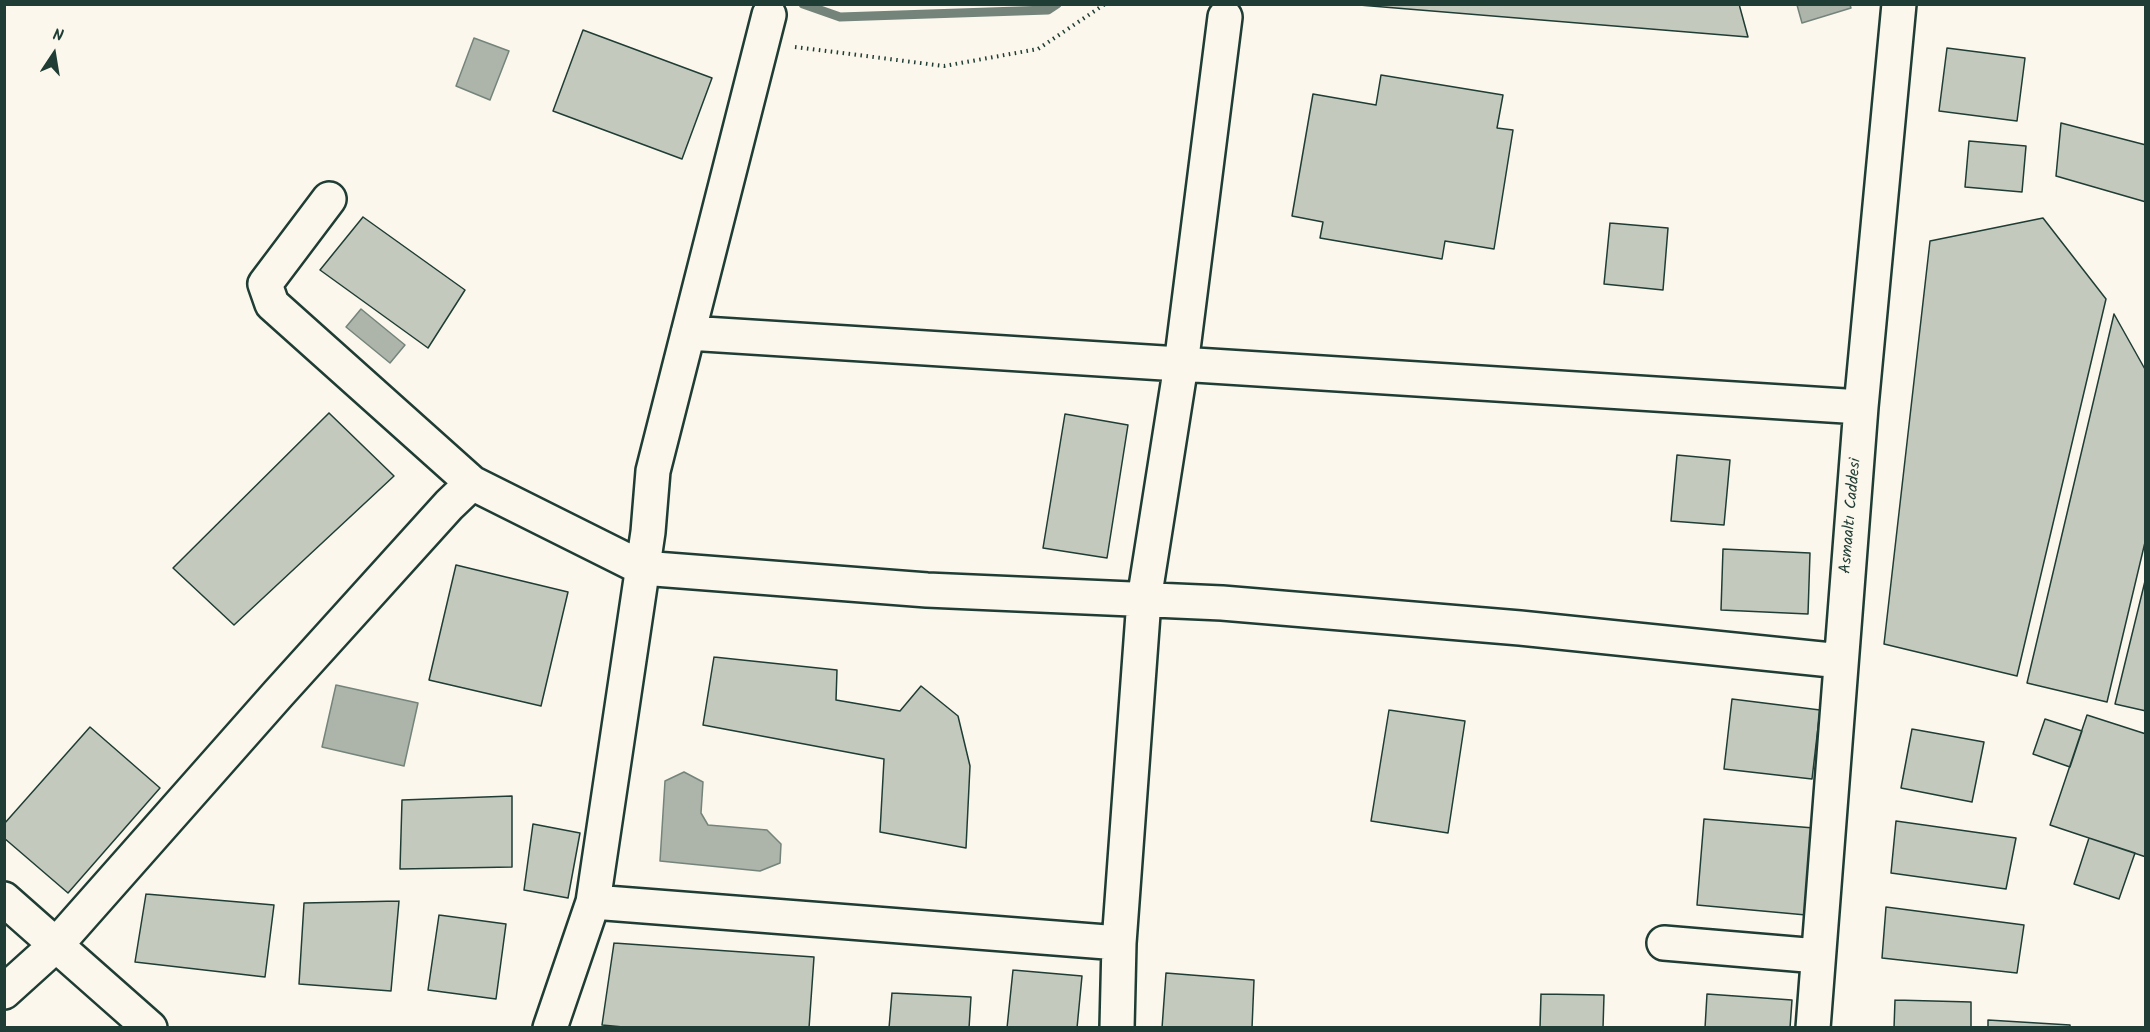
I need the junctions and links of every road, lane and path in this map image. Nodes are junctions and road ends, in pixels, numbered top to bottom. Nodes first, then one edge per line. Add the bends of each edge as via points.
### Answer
1 (1105, 4) edge
2 (1899, 4) edge
3 (1225, 17) dead end
4 (765, 28) joint
5 (329, 199) dead end
6 (688, 333) junction
7 (1181, 365) junction
8 (1861, 407) junction
9 (472, 483) junction
10 (642, 568) junction
11 (1144, 600) junction
12 (1841, 661) junction
13 (4, 899) edge
14 (593, 902) junction
15 (1119, 943) junction
16 (1664, 943) dead end
17 (57, 945) junction
18 (1818, 956) junction
19 (4, 992) edge
20 (150, 1028) edge
21 (550, 1028) edge
22 (1118, 1028) edge
23 (1813, 1028) edge

1 - 4 path via 1038,49 944,66
2 - 8 street, Asmaaltı Caddesi
3 - 7 street
4 - 6 street
5 - 9 street via 266,284 272,304
6 - 7 street
6 - 10 street via 653,471
7 - 8 street
7 - 11 street
8 - 12 street, Asmaaltı Caddesi
9 - 10 street
9 - 17 street via 286,685
10 - 11 street via 927,591
10 - 14 street
11 - 12 street via 1520,628
11 - 15 street
12 - 18 street, Asmaaltı Caddesi
13 - 17 street
14 - 15 street
14 - 21 street
15 - 22 street
16 - 18 street
17 - 19 street
17 - 20 street
18 - 23 street, Asmaaltı Caddesi

